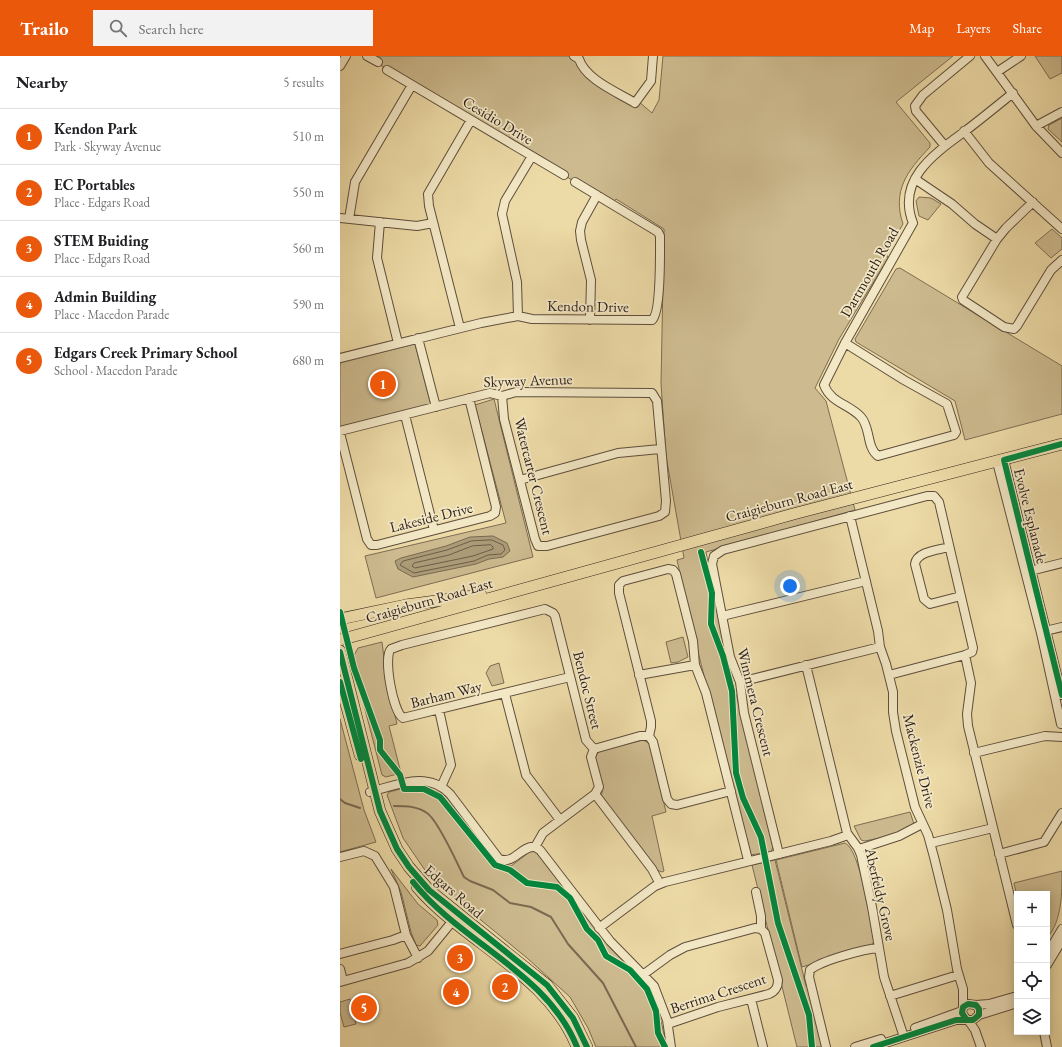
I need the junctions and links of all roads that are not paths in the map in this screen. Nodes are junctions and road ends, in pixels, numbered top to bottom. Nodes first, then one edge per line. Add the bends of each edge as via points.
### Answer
1 (346, 56) edge
2 (367, 56) edge
3 (653, 56) edge
4 (970, 56) edge
5 (985, 56) edge
6 (1021, 56) edge
7 (578, 57) edge
8 (378, 62) dead end
9 (340, 66) edge
10 (387, 70) dead end
11 (997, 72) junction
12 (412, 85) junction
13 (1013, 93) junction
14 (1062, 112) edge
15 (471, 120) junction
16 (1036, 126) junction
17 (964, 131) junction
18 (945, 146) junction
19 (1062, 153) edge
20 (532, 156) junction
21 (564, 176) dead end
22 (915, 179) junction
23 (574, 182) dead end
24 (597, 195) junction
25 (1033, 202) junction
26 (340, 218) edge
27 (349, 219) junction
28 (380, 222) junction
29 (433, 223) junction
30 (1062, 230) edge
31 (997, 239) junction
32 (1062, 260) edge
33 (518, 316) junction
34 (590, 320) junction
35 (460, 328) junction
36 (418, 338) junction
37 (398, 343) junction
38 (845, 343) junction
39 (340, 358) edge
40 (650, 393) joint
41 (502, 396) junction
42 (469, 398) junction
43 (436, 407) junction
44 (405, 415) junction
45 (340, 432) edge
46 (1062, 444) edge
47 (660, 449) junction
48 (1000, 461) junction
49 (520, 480) junction
50 (850, 516) junction
51 (434, 530) junction
52 (949, 547) junction
53 (1062, 562) edge
54 (1028, 571) junction
55 (866, 581) junction
56 (525, 588) junction
57 (961, 596) junction
58 (555, 616) joint
59 (722, 616) junction
60 (340, 619) edge
61 (1062, 627) edge
62 (1043, 632) junction
63 (340, 640) edge
64 (880, 647) junction
65 (340, 651) edge
66 (969, 654) junction
67 (695, 665) junction
68 (806, 665) junction
69 (639, 675) junction
70 (889, 675) junction
71 (570, 677) junction
72 (340, 682) edge
73 (740, 682) junction
74 (505, 694) junction
75 (1062, 695) edge
76 (439, 710) junction
77 (1061, 725) edge
78 (649, 736) junction
79 (1045, 736) junction
80 (1062, 737) edge
81 (594, 749) junction
82 (974, 754) junction
83 (441, 787) junction
84 (372, 791) junction
85 (731, 791) junction
86 (594, 794) junction
87 (1062, 813) edge
88 (560, 820) junction
89 (922, 824) junction
90 (993, 828) junction
91 (848, 835) junction
92 (931, 843) junction
93 (535, 847) junction
94 (859, 849) junction
95 (778, 854) junction
96 (999, 854) junction
97 (340, 857) edge
98 (748, 860) junction
99 (660, 884) junction
100 (756, 892) dead end
101 (1014, 913) edge
102 (455, 918) junction
103 (599, 928) junction
104 (761, 929) junction
105 (1062, 929) edge
106 (406, 935) junction
107 (1062, 940) edge
108 (879, 948) junction
109 (1050, 949) edge
110 (1050, 950) edge
111 (340, 954) edge
112 (418, 958) junction
113 (340, 969) edge
114 (644, 974) junction
115 (958, 975) junction
116 (342, 982) edge
117 (963, 989) junction
118 (890, 996) junction
119 (1014, 997) edge
120 (751, 999) junction
121 (975, 1004) junction
122 (1014, 1004) edge
123 (963, 1009) junction
124 (979, 1016) junction
125 (967, 1020) junction
126 (668, 1024) junction
127 (903, 1034) junction
128 (1045, 1035) edge
129 (978, 1037) junction
130 (577, 1047) edge
131 (587, 1047) edge
132 (671, 1047) edge
133 (763, 1047) edge
134 (826, 1047) edge
135 (855, 1047) edge
136 (873, 1047) edge
137 (981, 1047) edge
138 (1047, 1047) edge

1 - 9 street
2 - 8 street
3 - 7 street via 651,81 635,103 589,75 581,67
4 - 18 street via 923,95 915,106 916,111
5 - 11 street
6 - 11 street
10 - 12 street, Cesidio Drive
11 - 13 street
12 - 15 street, Cesidio Drive
12 - 27 street via 355,182
13 - 16 street
13 - 17 street, Dartmouth Road
14 - 16 street
15 - 20 street, Cesidio Drive
15 - 29 street via 428,194
16 - 19 street
17 - 18 street, Dartmouth Road
17 - 25 street via 989,163
18 - 22 street, Dartmouth Road via 924,164
20 - 21 street
20 - 33 street, Cesidio Drive via 505,201 502,214 517,282
22 - 31 street
22 - 38 street, Dartmouth Road via 908,198 913,223
23 - 24 street, Kendon Drive
24 - 34 street via 582,222 580,231 591,280
24 - 34 street, Kendon Drive via 658,232 659,278 656,312 652,320
25 - 30 street
25 - 31 street
26 - 27 street
27 - 28 street
28 - 29 street via 417,226
28 - 37 street via 377,258
29 - 35 street
31 - 32 street via 962,297 966,303 1009,329 1017,326 1050,270
33 - 34 street, Kendon Drive via 527,319
33 - 35 street, Kendon Drive
35 - 36 street, Kendon Drive
36 - 37 street, Kendon Drive
36 - 43 street
37 - 39 street, Kendon Drive
38 - 38 street, Dartmouth Road via 947,404 956,432 949,438 878,456 872,449 860,416 834,400 824,385
40 - 41 street, Skyway Avenue via 516,392
40 - 47 street, Watercarter Crescent via 657,399
41 - 42 street, Skyway Avenue via 490,393
41 - 49 street, Watercarter Crescent via 504,419
42 - 43 street, Skyway Avenue
42 - 51 street, Lakeside Drive via 496,511 490,516
43 - 44 street, Skyway Avenue
44 - 45 street, Skyway Avenue
44 - 51 street
45 - 51 street, Lakeside Drive via 369,543 377,544
46 - 48 main road, Craigieburn Road East
47 - 49 street via 622,452
47 - 49 street, Watercarter Crescent via 666,508 663,514 544,547 538,546 535,541
48 - 54 street, Evolve Esplanade
48 - 56 main road, Craigieburn Road East via 789,515
50 - 52 street via 934,496 939,502
50 - 55 street, Mackenzie Drive
50 - 59 street, Wimmera Crescent via 723,550 714,556 712,564
52 - 57 street
52 - 57 street via 920,554 916,559 917,571 927,603
53 - 54 street
54 - 62 street, Evolve Esplanade
55 - 59 street
55 - 64 street, Mackenzie Drive
56 - 60 main road, Craigieburn Road East via 406,605
56 - 63 main road, Craigieburn Road East
57 - 66 street via 973,648
58 - 71 street, Bendoc Street
58 - 76 street, Barham Way via 550,610 545,609 391,648 387,655 390,678 400,716 407,718
59 - 73 street, Wimmera Crescent via 730,657
61 - 62 street
62 - 75 street, Evolve Esplanade
62 - 77 street, Evolve Esplanade
64 - 68 street
64 - 70 street, Mackenzie Drive
65 - 84 main road, Edgars Road
66 - 70 street
66 - 82 street via 971,682 967,720
67 - 69 street
67 - 69 street via 693,641 678,579 673,570 664,570 628,579 620,583 618,590
67 - 85 street via 706,693
68 - 73 street
68 - 91 street, Aberfeldy Grove
69 - 78 street via 652,727
70 - 89 street, Mackenzie Drive via 893,692 893,721 915,807
71 - 74 street, Barham Way
71 - 81 street, Bendoc Street via 586,740
72 - 84 main road, Edgars Road
73 - 95 street, Wimmera Crescent via 743,708
74 - 76 street, Barham Way
74 - 88 street via 526,775
76 - 83 street via 451,765
77 - 79 street
77 - 80 street, Evolve Esplanade via 1059,732
78 - 81 street via 640,736
78 - 85 street via 653,742 667,799 672,804
79 - 80 street
79 - 82 street
81 - 86 street, Bendoc Street via 591,757 599,787
82 - 90 street
83 - 84 street via 418,780
83 - 93 street via 450,794 497,857 505,861 528,847
84 - 102 main road, Edgars Road via 385,835 407,874 426,898
85 - 98 street
86 - 88 street
86 - 99 street via 652,869
87 - 96 street via 1044,842
88 - 93 street via 540,836
89 - 92 street, Mackenzie Drive
89 - 94 street via 900,836
90 - 92 street
90 - 96 street
91 - 94 street, Aberfeldy Grove
91 - 95 street
92 - 115 street, Mackenzie Drive via 947,910
93 - 103 street via 540,850
94 - 108 street, Aberfeldy Grove
95 - 98 street
96 - 101 street
97 - 106 street via 364,851 376,856 394,887
98 - 99 street
99 - 103 street
100 - 104 street
102 - 112 street via 434,944
102 - 130 main road, Edgars Road via 541,993 565,1022
102 - 131 main road, Edgars Road via 547,985 573,1018
103 - 114 street
104 - 114 street via 746,930 685,947
104 - 120 street, Berrima Crescent via 767,937 778,986 773,992
105 - 109 street
106 - 111 street
106 - 112 street
107 - 110 street
108 - 118 street, Aberfeldy Grove
108 - 134 street via 817,965 810,970 809,977
112 - 116 street via 402,966
113 - 116 street
114 - 126 street via 656,990
115 - 117 street, Mackenzie Drive
115 - 118 street
117 - 121 street, Mackenzie Drive
117 - 123 street, Mackenzie Drive
118 - 127 street, Aberfeldy Grove
119 - 121 street via 989,1004
120 - 126 street, Berrima Crescent
120 - 133 street
121 - 123 street via 968,1004
121 - 124 street via 979,1009
122 - 124 street
123 - 125 street
123 - 127 street
124 - 125 street
124 - 129 street
125 - 127 street via 956,1020
125 - 129 street
126 - 132 street
127 - 135 street
127 - 136 street
128 - 138 street
129 - 137 street

